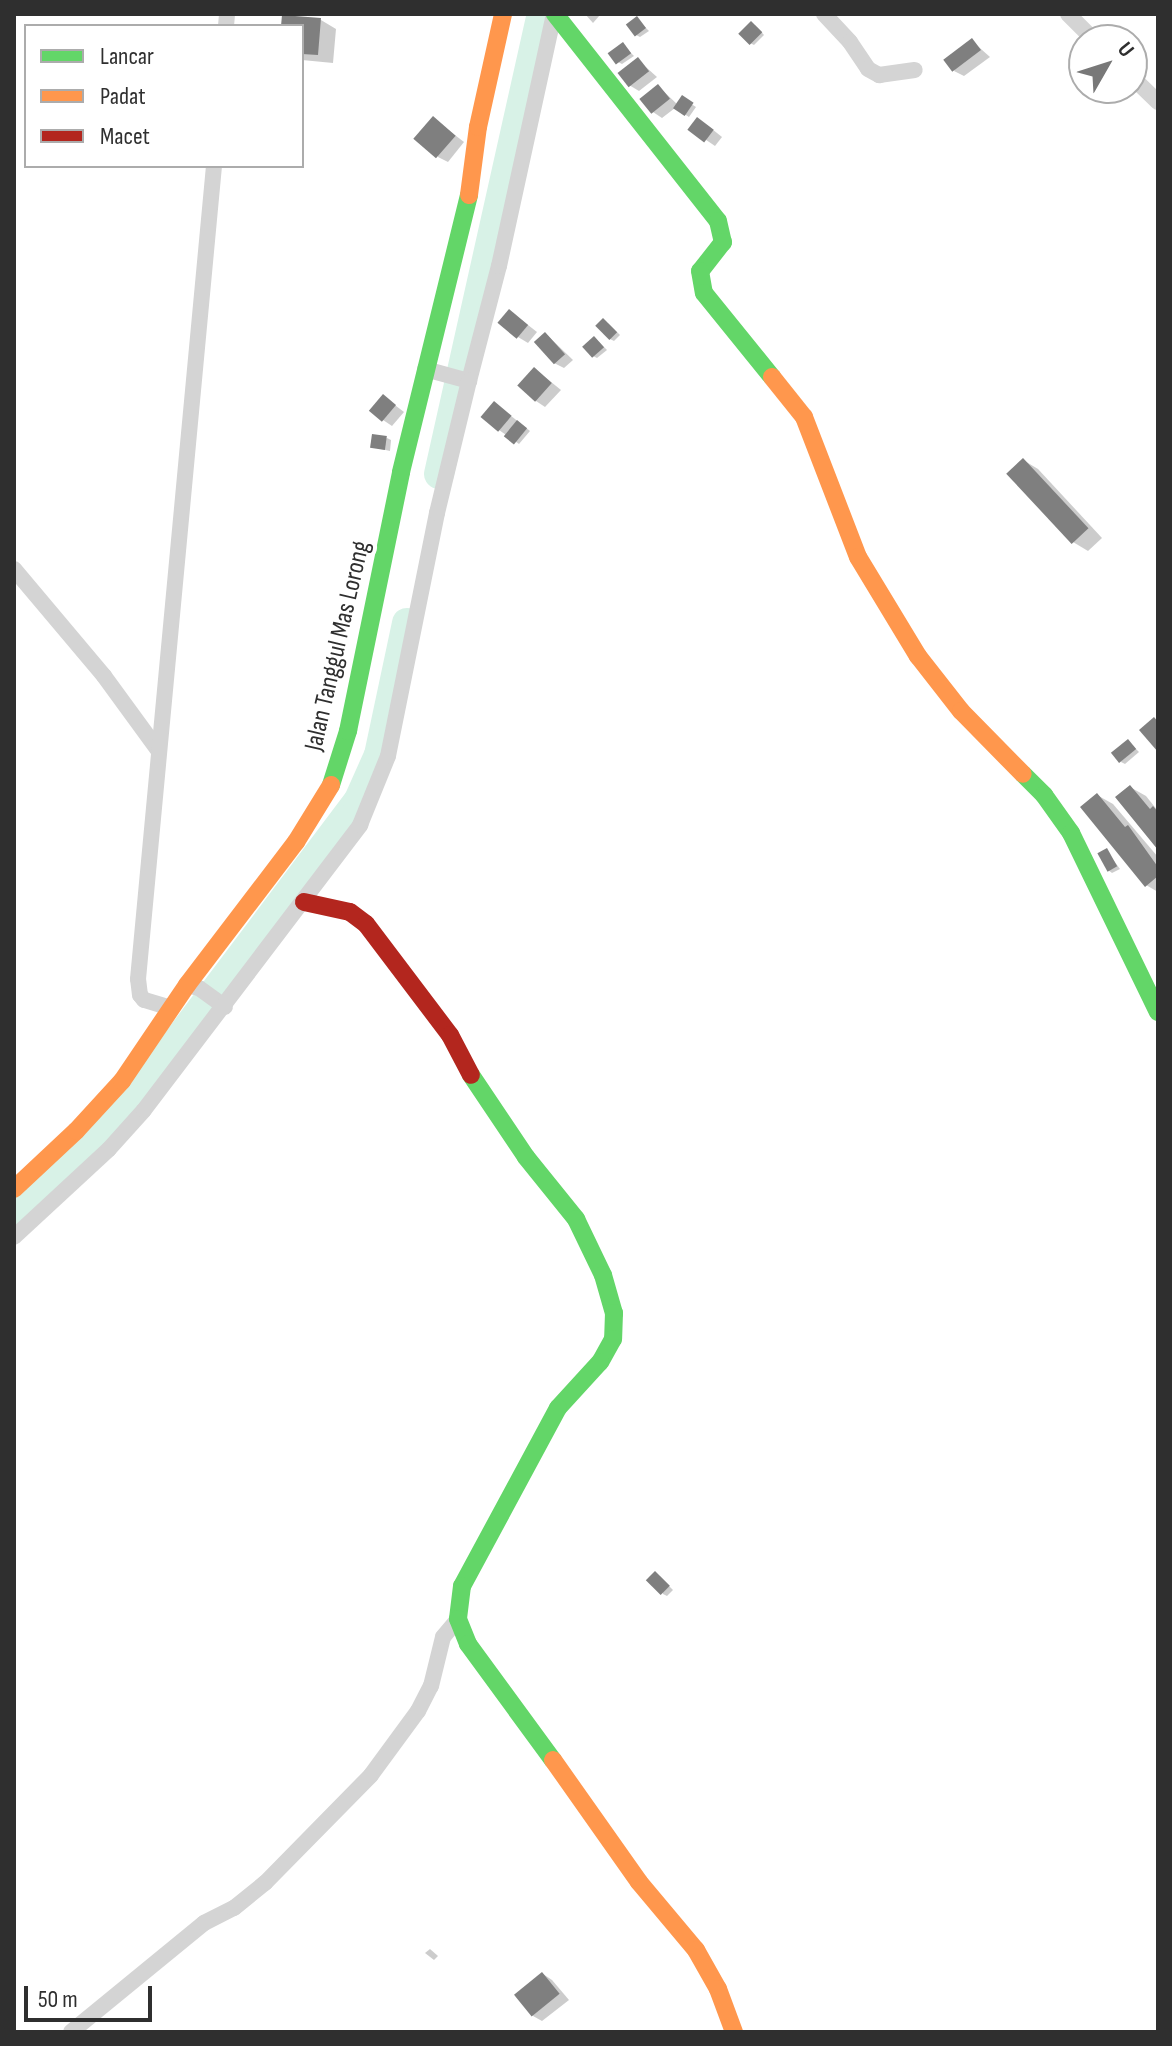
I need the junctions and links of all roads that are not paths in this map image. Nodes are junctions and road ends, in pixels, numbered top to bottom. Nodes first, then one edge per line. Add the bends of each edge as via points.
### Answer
1 (503, 14) edge
2 (555, 14) edge
3 (824, 14) edge
4 (915, 70) dead end
5 (214, 168) edge
6 (448, 375) junction
7 (14, 569) edge
8 (158, 750) junction
9 (304, 902) junction
10 (193, 987) junction
11 (222, 1005) junction
12 (171, 1008) junction
13 (1158, 1012) edge
14 (14, 1189) edge
15 (14, 1237) edge
16 (458, 1619) junction
17 (71, 2032) edge
18 (734, 2032) edge

1 - 6 street, Jalan Tanggul Mas Lorong via 478,127
2 - 6 street via 499,266
2 - 13 street via 718,221 723,242 698,276 704,293 804,417 858,557 918,656 961,711 1044,795 1071,833
3 - 4 street via 868,69 879,75
5 - 8 street
6 - 9 street via 437,513 388,756 360,825
6 - 10 street, Jalan Tanggul Mas Lorong via 332,783
7 - 8 street
8 - 12 street via 138,990 144,1000
9 - 11 street
9 - 16 street via 350,912 380,942 450,1035 526,1157 576,1219 611,1298 615,1322 608,1350 558,1408 462,1586
10 - 11 street
10 - 12 street, Jalan Tanggul Mas Lorong
11 - 15 street via 118,1139
12 - 14 street, Jalan Tanggul Mas Lorong via 122,1081
16 - 17 street via 443,1637 431,1686 418,1711 371,1775 265,1883 204,1923
16 - 18 street via 468,1644 516,1714 639,1882 696,1950

